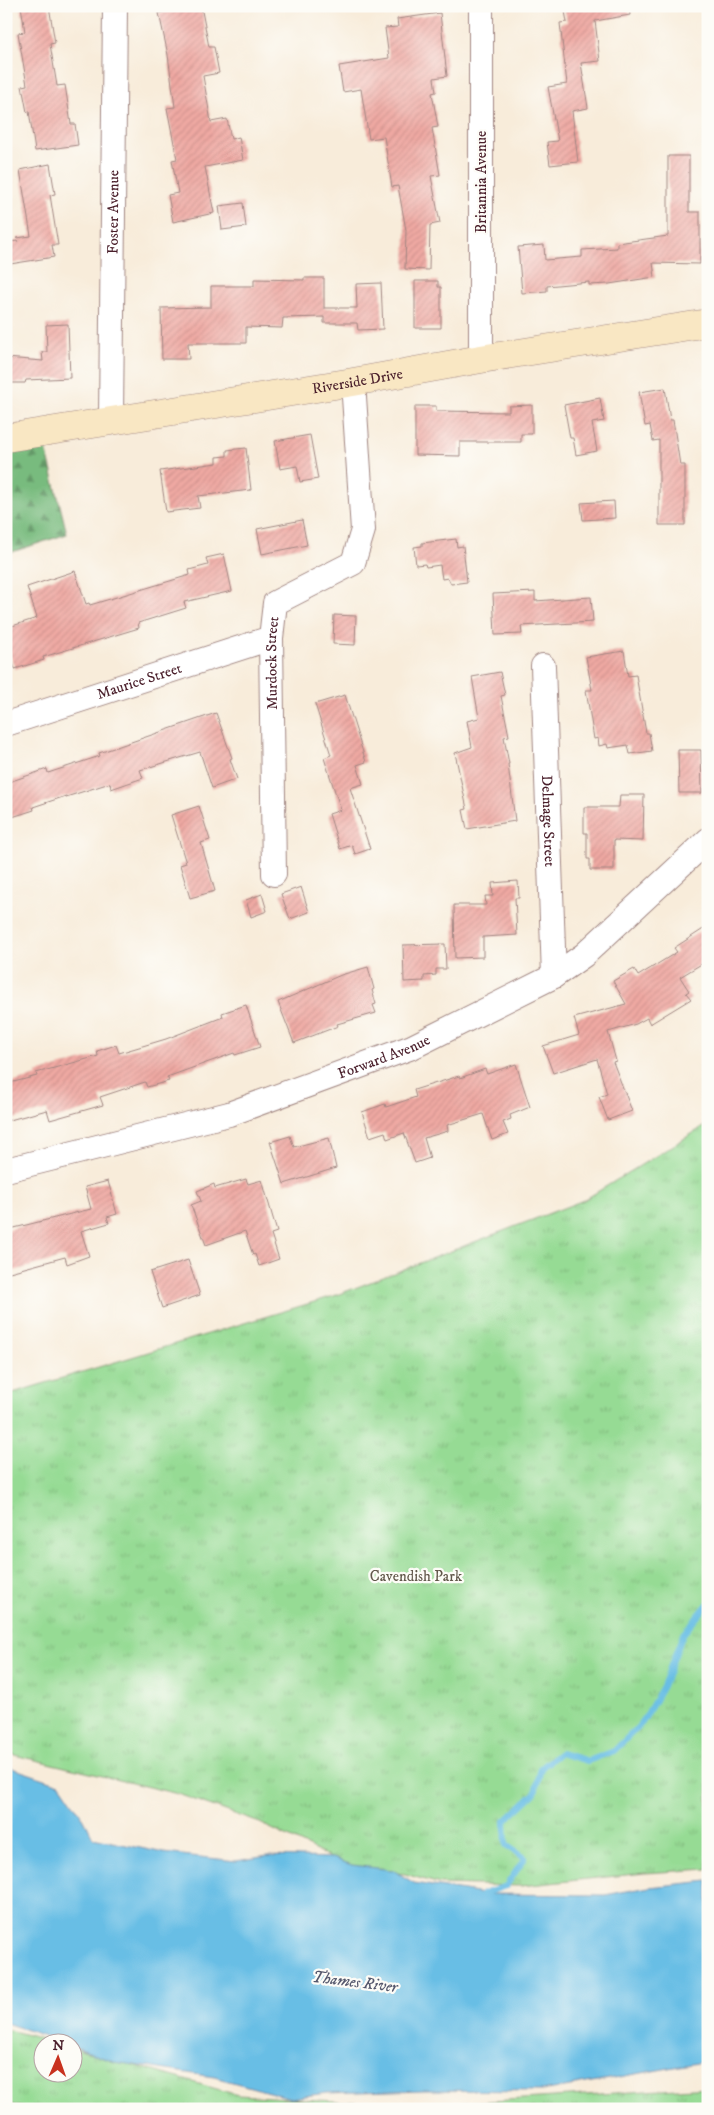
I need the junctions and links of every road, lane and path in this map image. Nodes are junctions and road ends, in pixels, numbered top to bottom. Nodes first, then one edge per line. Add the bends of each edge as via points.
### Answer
1 (116, 6) edge
2 (481, 6) edge
3 (708, 323) edge
4 (481, 359) junction
5 (353, 382) junction
6 (111, 420) junction
7 (6, 438) edge
8 (271, 638) junction
9 (543, 666) dead end
10 (6, 724) edge
11 (708, 840) edge
12 (274, 874) dead end
13 (554, 976) junction
14 (6, 1170) edge

1 - 6 street, Foster Avenue
2 - 4 street, Britannia Avenue
3 - 4 main road, Riverside Drive
4 - 5 main road, Riverside Drive
5 - 6 main road, Riverside Drive
5 - 8 street, Murdock Street via 363,530 352,563 275,603
6 - 7 main road, Riverside Drive
8 - 10 street, Maurice Street
8 - 12 street, Murdock Street
9 - 13 street, Delmage Street
11 - 13 street, Forward Avenue via 584,955
13 - 14 street, Forward Avenue via 412,1047 230,1114

